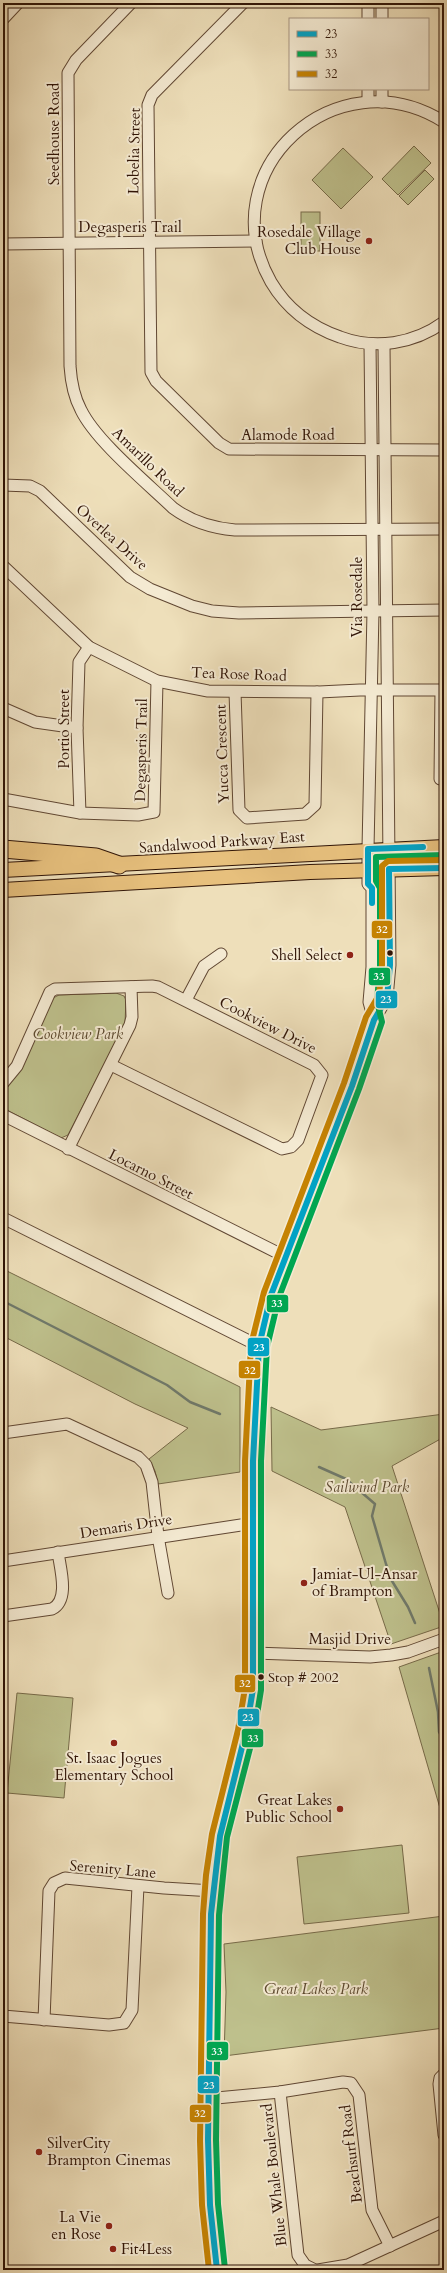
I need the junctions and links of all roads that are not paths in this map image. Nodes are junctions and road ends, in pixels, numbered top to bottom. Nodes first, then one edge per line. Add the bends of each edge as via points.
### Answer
1 (18, 3) edge
2 (132, 3) edge
3 (243, 3) edge
4 (368, 3) edge
5 (382, 3) edge
6 (368, 18) edge
7 (382, 18) edge
8 (3, 19) edge
9 (368, 90) edge
10 (382, 90) edge
11 (368, 101) junction
12 (382, 102) junction
13 (444, 122) edge
14 (256, 240) junction
15 (70, 242) junction
16 (149, 242) junction
17 (3, 244) edge
18 (444, 322) edge
19 (370, 344) junction
20 (384, 345) junction
21 (372, 450) junction
22 (384, 450) junction
23 (444, 450) edge
24 (3, 485) edge
25 (372, 529) junction
26 (386, 529) junction
27 (444, 529) edge
28 (3, 566) edge
29 (386, 610) junction
30 (444, 610) edge
31 (373, 611) junction
32 (89, 647) junction
33 (157, 680) junction
34 (371, 690) junction
35 (387, 690) junction
36 (442, 690) edge
37 (235, 692) junction
38 (317, 692) junction
39 (3, 708) edge
40 (77, 728) junction
41 (440, 778) dead end
42 (3, 799) edge
43 (80, 813) junction
44 (444, 847) edge
45 (3, 849) edge
46 (368, 849) junction
47 (388, 849) junction
48 (120, 865) junction
49 (389, 868) junction
50 (444, 868) edge
51 (368, 869) junction
52 (3, 870) edge
53 (3, 890) edge
54 (221, 954) dead end
55 (131, 987) junction
56 (186, 1000) junction
57 (374, 1020) junction
58 (111, 1065) junction
59 (3, 1083) edge
60 (3, 1115) edge
61 (68, 1149) junction
62 (3, 1218) edge
63 (286, 1257) junction
64 (259, 1346) junction
65 (3, 1433) edge
66 (254, 1523) junction
67 (158, 1536) junction
68 (58, 1552) junction
69 (3, 1561) edge
70 (168, 1593) dead end
71 (3, 1616) edge
72 (444, 1638) edge
73 (254, 1653) junction
74 (138, 1886) junction
75 (213, 1891) junction
76 (3, 2016) edge
77 (44, 2020) junction
78 (444, 2074) edge
79 (280, 2092) junction
80 (206, 2099) junction
81 (444, 2135) edge
82 (444, 2221) edge
83 (390, 2246) junction
84 (217, 2270) edge
85 (315, 2270) edge
86 (318, 2270) edge

1 - 8 street
2 - 15 street, Seedhouse Road via 76,60 68,73
3 - 16 street, Lobelia Street via 152,95 150,100
4 - 6 street
5 - 7 street
9 - 11 street
10 - 12 street
11 - 12 street
11 - 14 street via 342,106 319,116 293,134 281,147 269,166 258,195
12 - 13 street via 415,108
14 - 16 street, Degasperis Trail
14 - 19 street via 268,276 284,300 296,312 330,334
15 - 16 street, Degasperis Trail
15 - 17 street, Degasperis Trail
15 - 25 street, Amarillo Road via 70,366 75,398 97,434 173,508 198,522 225,530
16 - 21 street, Alamode Road via 151,372 156,381 219,443 235,450
18 - 20 street via 425,333
19 - 20 street
19 - 21 street, Via Rosedale
20 - 22 street, Via Rosedale
21 - 22 street, Alamode Road
21 - 25 street, Via Rosedale
22 - 23 street, Alamode Road
22 - 26 street, Via Rosedale
24 - 31 street, Overlea Drive via 35,488 130,577 170,599 212,611 239,613
25 - 26 street, Amarillo Road
25 - 31 street, Via Rosedale
26 - 27 street, Amarillo Road
26 - 29 street, Via Rosedale
28 - 32 street, Tea Rose Road
29 - 30 street, Overlea Drive
29 - 31 street, Overlea Drive
29 - 35 street, Via Rosedale
31 - 34 street, Via Rosedale
32 - 33 street, Tea Rose Road
32 - 40 street, Portio Street via 79,662
33 - 37 street, Tea Rose Road via 186,688
33 - 43 street, Degasperis Trail via 154,812 138,815
34 - 35 street, Tea Rose Road
34 - 38 street, Tea Rose Road
34 - 46 street, Via Rosedale
35 - 36 street, Tea Rose Road
35 - 47 street, Via Rosedale
36 - 41 street
37 - 38 street, Tea Rose Road
37 - 38 street, Yucca Crescent via 238,807 242,816 247,818 305,814 314,808
39 - 40 street via 35,722
40 - 43 street, Portio Street
42 - 43 street, Degasperis Trail
44 - 47 main road, Sandalwood Parkway East
45 - 48 highway via 96,857
46 - 47 main road, Sandalwood Parkway East
46 - 48 main road, Sandalwood Parkway East
46 - 51 street, Via Rosedale
47 - 49 street, Via Rosedale
48 - 52 main road, Sandalwood Parkway East
49 - 50 main road
49 - 51 main road
49 - 57 street, Via Rosedale via 390,965 387,998
51 - 53 main road
51 - 57 street, Via Rosedale via 373,915 369,1002
54 - 56 street via 204,966
55 - 56 street, Cookview Drive via 158,987
55 - 58 street via 130,1025
55 - 59 street, Cookview Drive via 50,992 17,1066
56 - 58 street, Cookview Drive via 318,1068 321,1080 295,1144 287,1149 277,1148
57 - 63 street, Via Rosedale via 352,1086
58 - 61 street
60 - 61 street, Locarno Street
61 - 63 street, Locarno Street
62 - 64 street
63 - 64 street, Via Rosedale via 267,1309
64 - 66 street, Via Rosedale via 254,1435
65 - 67 street via 67,1424 138,1458 150,1473
66 - 67 street, Demaris Drive
66 - 73 street, Via Rosedale
67 - 68 street, Demaris Drive
67 - 70 street
68 - 69 street, Demaris Drive
68 - 71 street via 62,1596 58,1605
72 - 73 street, Masjid Drive via 391,1656
73 - 75 street, Via Rosedale via 251,1708 224,1808
74 - 75 street, Serenity Lane
74 - 77 street via 130,2017 116,2026
74 - 77 street, Serenity Lane via 65,1878 54,1883 49,1891
75 - 80 street, Via Rosedale
76 - 77 street
78 - 81 street via 440,2078 440,2095
79 - 80 street, Beachsurf Road
79 - 83 street, Beachsurf Road via 343,2082 351,2083 356,2088 372,2210
79 - 85 street, Blue Whale Boulevard via 298,2255 304,2265
80 - 84 street, Via Rosedale via 206,2178
82 - 83 street
83 - 86 street via 348,2265

